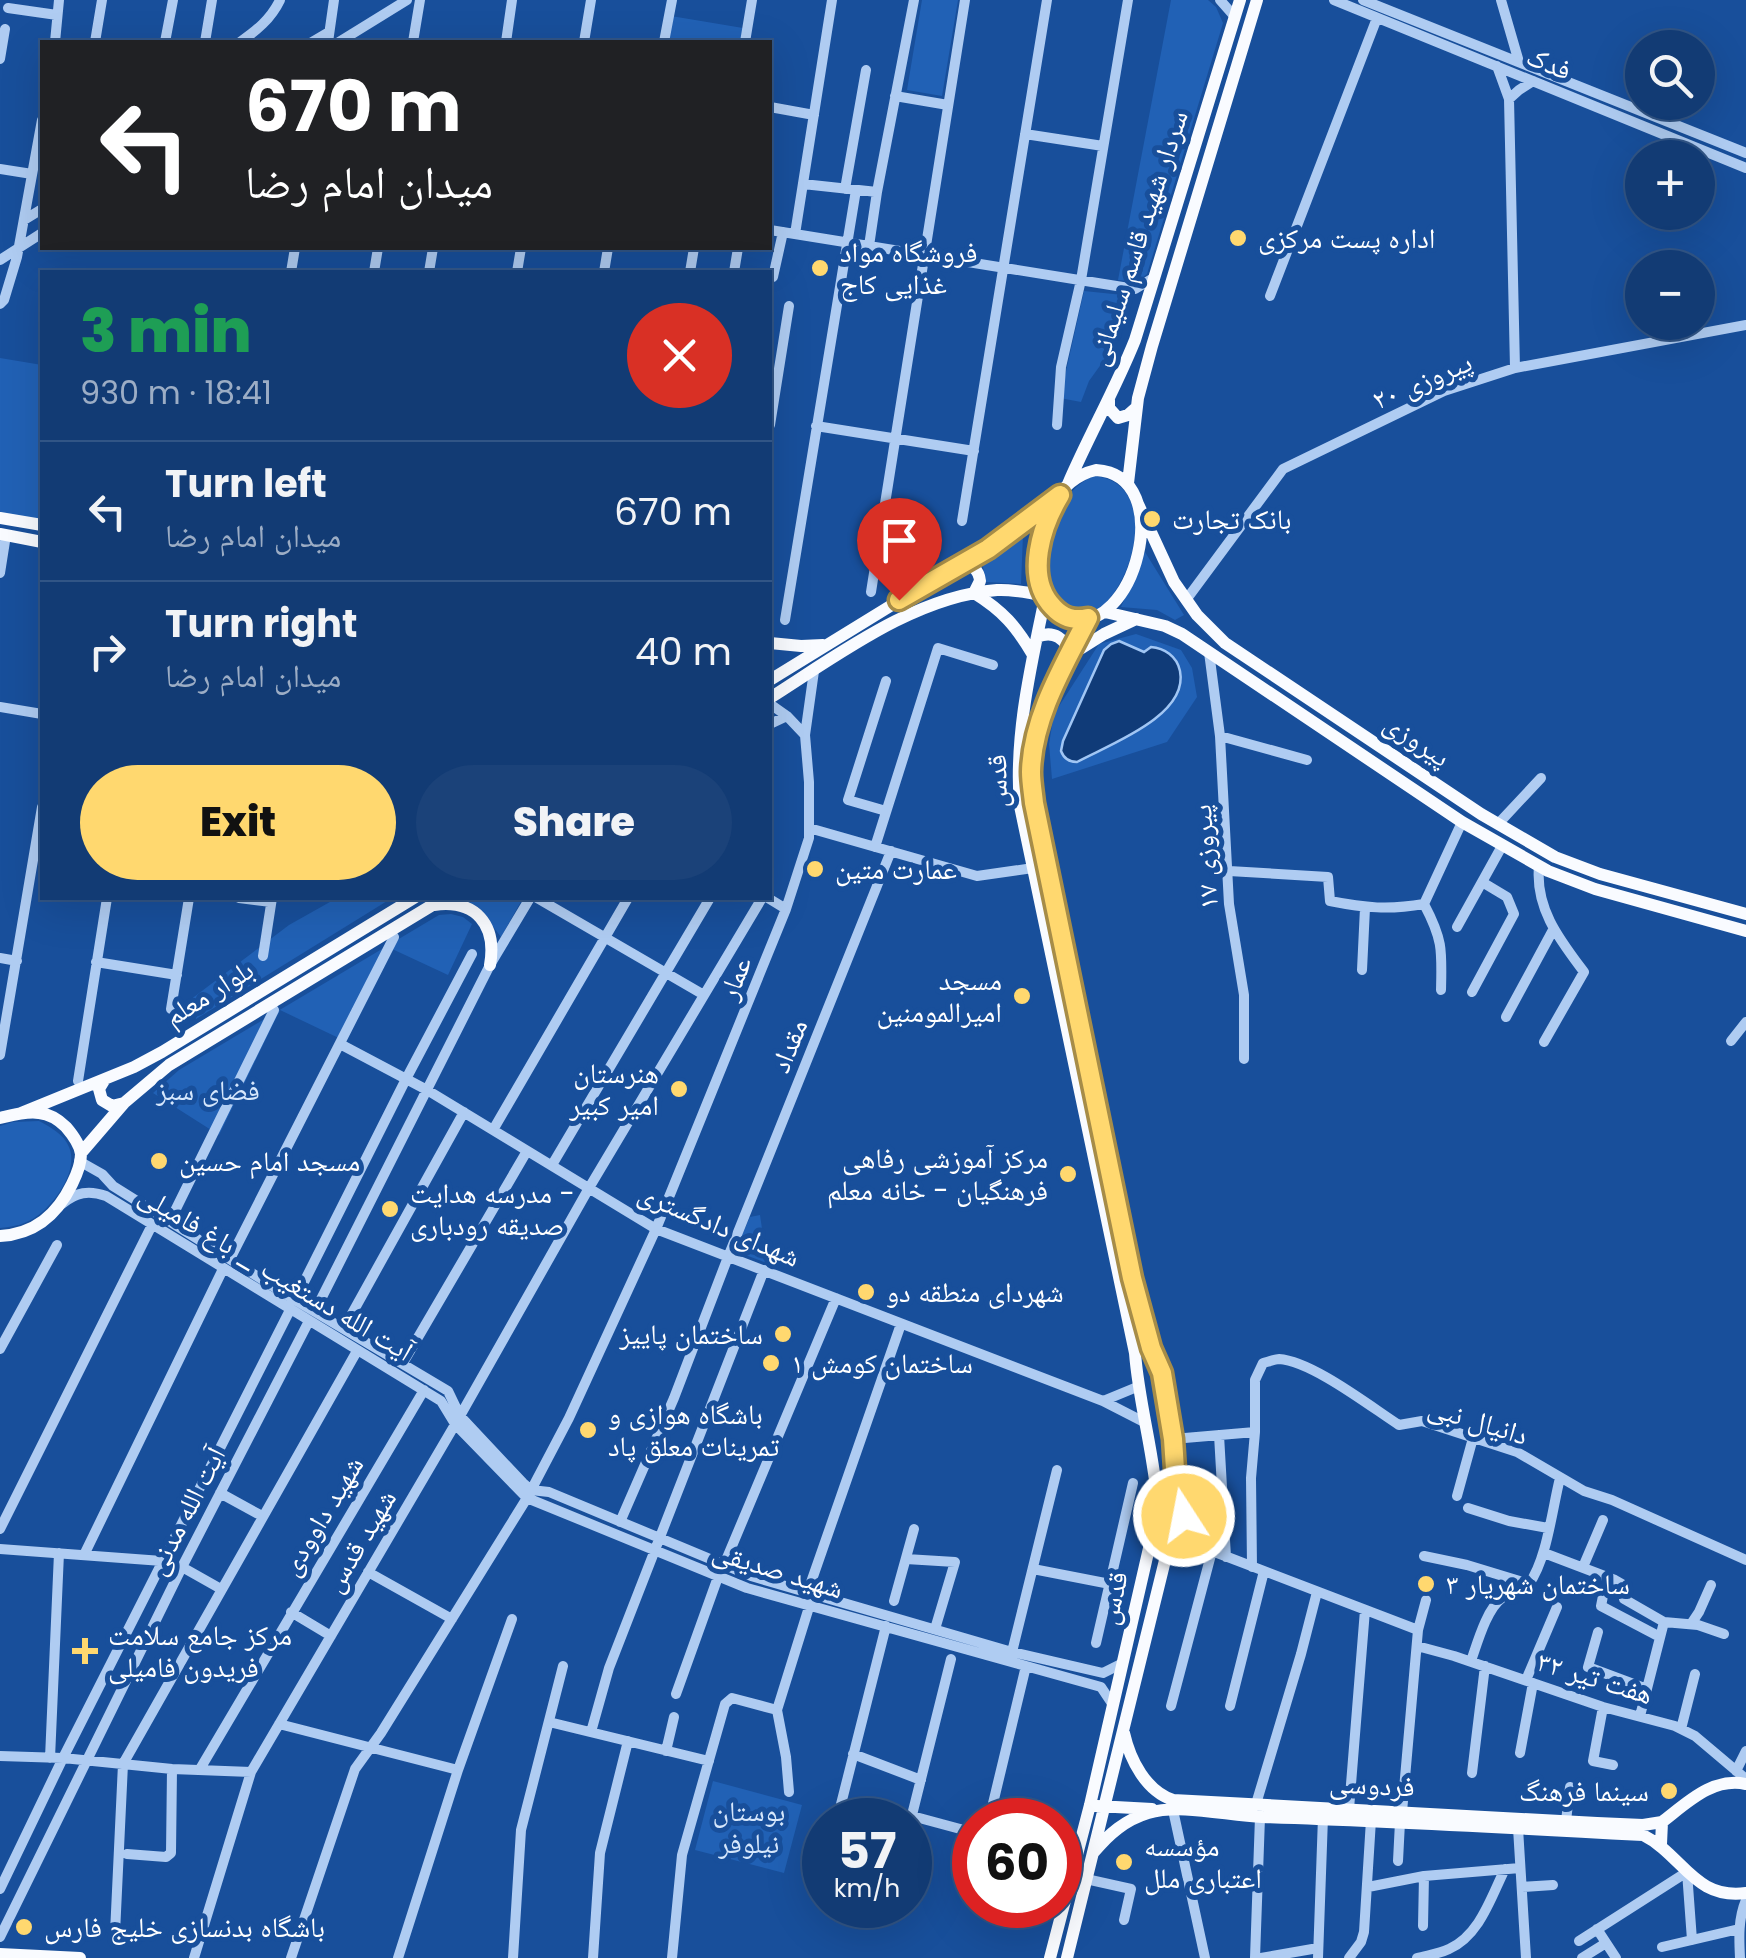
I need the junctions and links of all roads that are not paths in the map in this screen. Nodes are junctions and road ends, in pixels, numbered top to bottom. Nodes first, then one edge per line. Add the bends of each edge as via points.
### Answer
1 (59, 0) edge
2 (102, 0) edge
3 (173, 0) edge
4 (212, 0) edge
5 (280, 0) edge
6 (334, 0) edge
7 (407, 0) edge
8 (420, 0) edge
9 (512, 0) edge
10 (591, 0) edge
11 (672, 0) edge
12 (752, 0) edge
13 (832, 0) edge
14 (914, 0) edge
15 (965, 0) edge
16 (1047, 0) edge
17 (1128, 0) edge
18 (1220, 0) edge
19 (1240, 0) edge
20 (1257, 0) edge
21 (1334, 0) edge
22 (1363, 0) edge
23 (1502, 0) edge
24 (8, 8) dead end
25 (57, 15) junction
26 (1235, 17) junction
27 (1377, 18) junction
28 (5, 29) dead end
29 (328, 37) edge
30 (56, 40) edge
31 (95, 40) edge
32 (164, 40) edge
33 (205, 40) edge
34 (243, 40) edge
35 (342, 40) edge
36 (413, 40) edge
37 (506, 40) edge
38 (584, 40) edge
39 (664, 40) edge
40 (745, 40) edge
41 (0, 59) edge
42 (1519, 62) junction
43 (1497, 66) junction
44 (866, 70) dead end
45 (1533, 81) junction
46 (896, 96) junction
47 (1509, 99) junction
48 (948, 105) junction
49 (772, 108) edge
50 (814, 115) junction
51 (40, 131) edge
52 (1026, 134) junction
53 (1103, 146) junction
54 (1746, 153) edge
55 (1746, 168) edge
56 (0, 169) edge
57 (32, 174) junction
58 (803, 184) junction
59 (851, 189) junction
60 (877, 192) junction
61 (40, 210) edge
62 (24, 220) junction
63 (772, 230) edge
64 (789, 233) junction
65 (40, 234) edge
66 (846, 242) junction
67 (869, 246) junction
68 (18, 249) junction
69 (923, 255) junction
70 (0, 260) edge
71 (1004, 268) junction
72 (774, 277) dead end
73 (1155, 277) junction
74 (1081, 280) junction
75 (1135, 289) junction
76 (1270, 296) dead end
77 (0, 304) edge
78 (789, 306) dead end
79 (1144, 312) junction
80 (1746, 325) edge
81 (1515, 368) junction
82 (1109, 400) junction
83 (1137, 407) junction
84 (772, 412) edge
85 (1057, 425) dead end
86 (816, 426) junction
87 (895, 438) junction
88 (974, 451) junction
89 (1128, 483) junction
90 (1064, 490) junction
91 (1138, 504) junction
92 (0, 518) edge
93 (962, 521) dead end
94 (40, 526) edge
95 (3, 535) edge
96 (40, 542) edge
97 (957, 565) junction
98 (0, 572) edge
99 (870, 592) dead end
100 (974, 592) junction
101 (1044, 596) junction
102 (1186, 600) junction
103 (1104, 612) junction
104 (1088, 618) junction
105 (1136, 618) junction
106 (784, 620) dead end
107 (1037, 637) junction
108 (772, 643) edge
109 (826, 645) junction
110 (1209, 652) junction
111 (1034, 655) junction
112 (1069, 656) junction
113 (993, 665) dead end
114 (814, 671) junction
115 (772, 679) edge
116 (886, 681) dead end
117 (772, 700) edge
118 (772, 703) edge
119 (0, 707) edge
120 (40, 714) edge
121 (786, 716) junction
122 (772, 723) edge
123 (804, 735) junction
124 (1220, 736) junction
125 (1307, 760) dead end
126 (1541, 778) dead end
127 (886, 811) junction
128 (40, 818) edge
129 (1462, 822) junction
130 (1498, 824) junction
131 (809, 828) junction
132 (875, 846) junction
133 (1502, 846) junction
134 (891, 851) junction
135 (1540, 866) junction
136 (1033, 868) junction
137 (1229, 870) junction
138 (1482, 882) junction
139 (107, 900) edge
140 (190, 900) edge
141 (271, 900) edge
142 (411, 900) edge
143 (440, 900) edge
144 (533, 900) edge
145 (538, 900) edge
146 (624, 900) edge
147 (709, 900) edge
148 (764, 900) edge
149 (769, 900) edge
150 (1424, 904) junction
151 (431, 905) junction
152 (1364, 908) junction
153 (1722, 908) junction
154 (786, 909) junction
155 (1746, 914) edge
156 (1718, 923) junction
157 (1457, 927) dead end
158 (1553, 930) junction
159 (1746, 931) edge
160 (606, 936) junction
161 (394, 937) dead end
162 (472, 954) dead end
163 (263, 956) dead end
164 (0, 958) edge
165 (17, 961) junction
166 (96, 962) junction
167 (490, 965) junction
168 (1362, 970) dead end
169 (666, 972) junction
170 (177, 975) junction
171 (1441, 990) dead end
172 (1472, 992) dead end
173 (704, 995) junction
174 (171, 1009) dead end
175 (274, 1010) dead end
176 (1506, 1017) dead end
177 (1746, 1022) edge
178 (1731, 1041) dead end
179 (1544, 1042) dead end
180 (340, 1044) junction
181 (0, 1054) edge
182 (1244, 1059) dead end
183 (105, 1079) junction
184 (406, 1079) junction
185 (78, 1081) dead end
186 (427, 1090) junction
187 (124, 1102) junction
188 (464, 1112) junction
189 (21, 1113) junction
190 (0, 1118) edge
191 (493, 1130) junction
192 (527, 1150) junction
193 (80, 1157) junction
194 (552, 1166) junction
195 (102, 1174) junction
196 (588, 1188) junction
197 (95, 1192) junction
198 (62, 1205) junction
199 (170, 1221) junction
200 (152, 1225) junction
201 (656, 1228) junction
202 (0, 1236) edge
203 (57, 1245) dead end
204 (728, 1257) junction
205 (226, 1264) junction
206 (764, 1270) junction
207 (836, 1298) junction
208 (293, 1305) junction
209 (312, 1316) junction
210 (6, 1323) edge
211 (901, 1324) junction
212 (344, 1328) junction
213 (0, 1348) edge
214 (357, 1351) junction
215 (403, 1363) junction
216 (1162, 1373) junction
217 (1137, 1384) junction
218 (424, 1390) junction
219 (1103, 1401) junction
220 (458, 1420) junction
221 (1144, 1422) junction
222 (1254, 1432) junction
223 (1218, 1435) junction
224 (1473, 1438) junction
225 (1173, 1439) junction
226 (1057, 1470) dead end
227 (1176, 1478) junction
228 (1560, 1478) junction
229 (1156, 1479) junction
230 (1133, 1483) dead end
231 (220, 1493) junction
232 (529, 1494) junction
233 (1457, 1496) dead end
234 (1174, 1500) junction
235 (1468, 1508) dead end
236 (262, 1516) junction
237 (1602, 1520) dead end
238 (620, 1522) junction
239 (1548, 1528) junction
240 (0, 1529) edge
241 (914, 1529) dead end
242 (657, 1544) junction
243 (0, 1549) edge
244 (1167, 1552) junction
245 (1212, 1552) junction
246 (59, 1553) junction
247 (1544, 1553) junction
248 (84, 1555) junction
249 (1424, 1556) dead end
250 (1226, 1557) junction
251 (906, 1559) junction
252 (162, 1560) junction
253 (1746, 1560) edge
254 (724, 1565) junction
255 (182, 1567) junction
256 (1252, 1567) junction
257 (1583, 1567) junction
258 (1033, 1569) junction
259 (368, 1572) junction
260 (1264, 1572) junction
261 (718, 1577) junction
262 (1110, 1584) junction
263 (1528, 1584) junction
264 (1711, 1584) dead end
265 (220, 1589) junction
266 (808, 1591) junction
267 (1317, 1592) junction
268 (1604, 1596) dead end
269 (1426, 1600) dead end
270 (894, 1602) dead end
271 (810, 1604) junction
272 (1557, 1607) dead end
273 (1364, 1610) junction
274 (291, 1612) junction
275 (452, 1619) junction
276 (512, 1619) dead end
277 (1664, 1622) junction
278 (1691, 1624) junction
279 (886, 1626) junction
280 (935, 1629) junction
281 (1418, 1630) junction
282 (1598, 1632) dead end
283 (1724, 1634) dead end
284 (330, 1636) junction
285 (1660, 1638) junction
286 (1096, 1643) dead end
287 (1417, 1646) junction
288 (1012, 1652) junction
289 (950, 1658) dead end
290 (1471, 1661) junction
291 (1124, 1664) junction
292 (564, 1666) dead end
293 (1026, 1666) junction
294 (1072, 1666) junction
295 (1485, 1666) junction
296 (1695, 1674) dead end
297 (1070, 1678) junction
298 (1530, 1681) junction
299 (1647, 1688) junction
300 (676, 1694) dead end
301 (1113, 1705) junction
302 (1171, 1706) dead end
303 (1230, 1706) dead end
304 (1603, 1706) junction
305 (776, 1710) junction
306 (1640, 1716) junction
307 (674, 1717) dead end
308 (549, 1722) junction
309 (278, 1724) junction
310 (1122, 1727) junction
311 (1681, 1729) junction
312 (591, 1732) junction
313 (628, 1742) junction
314 (370, 1748) junction
315 (666, 1751) junction
316 (1746, 1752) edge
317 (1520, 1753) dead end
318 (854, 1754) junction
319 (0, 1756) edge
320 (57, 1758) junction
321 (86, 1761) junction
322 (709, 1761) junction
323 (123, 1764) junction
324 (1613, 1765) dead end
325 (172, 1768) junction
326 (200, 1768) junction
327 (458, 1770) junction
328 (1736, 1771) junction
329 (251, 1772) junction
330 (1472, 1774) dead end
331 (921, 1780) junction
332 (1746, 1782) edge
333 (1570, 1787) dead end
334 (789, 1792) dead end
335 (843, 1798) edge
336 (916, 1798) edge
337 (995, 1798) edge
338 (1096, 1806) junction
339 (1349, 1809) junction
340 (1173, 1810) junction
341 (1258, 1811) junction
342 (1323, 1812) junction
343 (1401, 1817) junction
344 (1371, 1820) junction
345 (1566, 1821) junction
346 (1662, 1822) junction
347 (1518, 1823) junction
348 (1661, 1844) junction
349 (128, 1854) dead end
350 (1092, 1854) junction
351 (1398, 1861) dead end
352 (1520, 1868) junction
353 (1505, 1869) junction
354 (1687, 1872) junction
355 (1424, 1876) junction
356 (1086, 1879) junction
357 (1553, 1885) dead end
358 (1368, 1887) junction
359 (1522, 1887) junction
360 (0, 1889) edge
361 (1746, 1897) edge
362 (1124, 1920) dead end
363 (1423, 1926) dead end
364 (1597, 1929) junction
365 (1739, 1930) junction
366 (114, 1934) dead end
367 (0, 1938) edge
368 (1692, 1940) junction
369 (1579, 1941) dead end
370 (1606, 1943) junction
371 (1662, 1947) dead end
372 (1454, 1952) edge
373 (1318, 1953) edge
374 (0, 1954) edge
375 (80, 1958) edge
376 (194, 1958) edge
377 (291, 1958) edge
378 (398, 1958) edge
379 (512, 1958) edge
380 (593, 1958) edge
381 (672, 1958) edge
382 (1050, 1958) edge
383 (1067, 1958) edge
384 (1205, 1958) edge
385 (1258, 1958) edge
386 (1349, 1958) edge
387 (1417, 1958) edge
388 (1526, 1958) edge
389 (1582, 1958) edge
390 (1616, 1958) edge
391 (1740, 1958) edge

1 - 25 street
2 - 31 street
3 - 32 street
4 - 33 street
5 - 34 street
6 - 29 street
7 - 35 street
8 - 36 street
9 - 37 street
10 - 38 street
11 - 39 street
12 - 40 street
13 - 50 street
14 - 46 street
15 - 48 street
16 - 52 street
17 - 53 street
18 - 26 street
19 - 26 main road, سردار شهید قاسم سلیمانی
20 - 83 main road
21 - 27 street, فدک
22 - 42 street, فدک
23 - 42 street
24 - 25 street
25 - 30 street
26 - 73 main road, سردار شهید قاسم سلیمانی
27 - 43 street, فدک
27 - 76 street
28 - 41 street
42 - 54 street, فدک
43 - 45 street, فدک
43 - 47 street
44 - 59 street
45 - 47 street
45 - 55 street, فدک
46 - 48 street
46 - 60 street
47 - 81 street
48 - 69 street
49 - 50 street
50 - 58 street
51 - 57 street
52 - 53 street
52 - 71 street
53 - 74 street
56 - 57 street
57 - 62 street
58 - 59 street
58 - 64 street
59 - 60 street
59 - 66 street
60 - 67 street
61 - 62 street
62 - 68 street
63 - 64 street
64 - 66 street
64 - 72 street
65 - 68 street
66 - 67 street
66 - 86 street
67 - 69 street
68 - 70 street
68 - 77 street
69 - 71 street
69 - 87 street
71 - 74 street
71 - 88 street
73 - 75 street
73 - 79 main road, سردار شهید قاسم سلیمانی
74 - 75 street
74 - 85 street via 1061,367
75 - 79 street
78 - 84 street
79 - 82 main road, سردار شهید قاسم سلیمانی
80 - 81 street, پیروزی ۲۰
81 - 102 street, پیروزی ۲۰ via 1444,391 1284,470
82 - 83 main road via 1118,418
82 - 90 main road, سردار شهید قاسم سلیمانی
83 - 89 main road
86 - 87 street
86 - 106 street
87 - 88 street
87 - 99 street
88 - 93 street
89 - 90 main road via 1096,470
89 - 91 main road
90 - 97 main road
90 - 101 main road via 1046,518 1039,549
91 - 102 main road, پیروزی
91 - 103 main road via 1140,542 1132,572
92 - 94 main road
95 - 96 main road
95 - 98 street
97 - 100 main road via 979,574
97 - 109 main road
100 - 101 main road
100 - 111 main road via 1018,628
100 - 114 main road via 902,618
101 - 104 main road via 1060,614
101 - 107 main road, قدس
102 - 130 main road, پیروزی via 1224,642
103 - 104 main road
103 - 105 main road, پیروزی
104 - 112 main road, قدس
105 - 110 main road, پیروزی
105 - 112 main road
107 - 111 main road, قدس
107 - 112 main road via 1058,636
108 - 109 main road
109 - 115 main road
110 - 124 street, پیروزی ۱۷
110 - 129 main road, پیروزی
111 - 136 main road, قدس via 1016,770
112 - 216 main road, قدس via 1038,726 1034,803 1132,1278
113 - 127 street via 938,648
114 - 117 main road
114 - 123 street, عمار
116 - 127 street via 848,800
118 - 121 street
119 - 120 street
121 - 122 street
121 - 123 street
123 - 131 street, عمار
124 - 125 street
124 - 137 street, پیروزی ۱۷
126 - 130 street
127 - 132 street
128 - 165 street
129 - 133 main road, پیروزی
129 - 150 street
130 - 153 main road, پیروزی via 1600,874
131 - 132 street
131 - 154 street, عمار
132 - 134 street
133 - 135 main road, پیروزی
133 - 138 street
134 - 136 street via 977,876
134 - 204 street, مقداد
135 - 156 main road, پیروزی via 1594,889
135 - 158 street via 1538,883
136 - 217 main road, قدس
137 - 152 street via 1328,877 1330,901
137 - 182 street, پیروزی ۱۷ via 1244,995
138 - 157 street
138 - 172 street via 1508,897 1514,914
139 - 166 street
140 - 170 street
141 - 163 street
142 - 183 main road, بلوار معلم via 162,1052
143 - 151 main road, بلوار معلم
144 - 167 street, آیت الله مدنی
145 - 160 street
146 - 160 street
147 - 169 street
148 - 173 street, شهید قدس
149 - 154 street
150 - 152 street
150 - 171 street via 1442,947
151 - 167 main road via 466,906 480,916 490,931
151 - 187 main road, بلوار معلم via 169,1065
152 - 168 street
153 - 155 main road, پیروزی
153 - 156 main road
154 - 201 street, عمار
156 - 159 main road, پیروزی
158 - 176 street
158 - 179 street via 1584,972
160 - 169 street
160 - 191 street
161 - 180 street
162 - 184 street, آیت الله مدنی
164 - 165 street
165 - 181 street
166 - 170 street
166 - 185 street
167 - 186 street, آیت الله مدنی
169 - 173 street
169 - 194 street
170 - 174 street
173 - 196 street, شهید قدس
175 - 199 street
177 - 178 street
180 - 184 street, شهدای دادگستری
180 - 205 street
183 - 187 main road via 102,1100 112,1106
183 - 189 main road, بلوار معلم
184 - 186 street, شهدای دادگستری
184 - 208 street, آیت الله مدنی
186 - 188 street, شهدای دادگستری
186 - 209 street, آیت الله مدنی
187 - 193 main road, بلوار معلم
188 - 191 street, شهدای دادگستری
188 - 212 street
189 - 190 main road, بلوار معلم
189 - 193 main road via 60,1121
191 - 192 street, شهدای دادگستری
192 - 194 street, شهدای دادگستری
192 - 215 street
193 - 195 street, آیت الله دستغیب _ باغ فامیلی
193 - 198 main road, بلوار معلم
194 - 196 street, شهدای دادگستری
195 - 197 street via 90,1179
195 - 199 street, آیت الله دستغیب _ باغ فامیلی
196 - 201 street, شهدای دادگستری
196 - 220 street, شهید قدس
197 - 198 street, آیت الله دستغیب _ باغ فامیلی
197 - 200 street, آیت الله دستغیب _ باغ فامیلی
198 - 202 main road via 38,1226
199 - 205 street, آیت الله دستغیب _ باغ فامیلی
200 - 205 street, آیت الله دستغیب _ باغ فامیلی
200 - 240 street
201 - 204 street, شهدای دادگستری
201 - 232 street, عمار
203 - 210 street
204 - 206 street, شهدای دادگستری
204 - 238 street, مقداد
205 - 208 street, آیت الله دستغیب _ باغ فامیلی
205 - 248 street
206 - 207 street, شهدای دادگستری
206 - 242 street
207 - 211 street, شهدای دادگستری
207 - 254 street
208 - 209 street, آیت الله دستغیب _ باغ فامیلی
208 - 252 street, آیت الله مدنی
209 - 212 street, آیت الله دستغیب _ باغ فامیلی
209 - 214 street, آیت الله دستغیب _ باغ فامیلی
209 - 231 street, آیت الله مدنی
210 - 213 street
211 - 219 street, شهدای دادگستری
211 - 266 street
212 - 215 street, آیت الله دستغیب _ باغ فامیلی
214 - 218 street, آیت الله دستغیب _ باغ فامیلی
214 - 236 street
215 - 220 street, آیت الله دستغیب _ باغ فامیلی via 448,1391
216 - 217 main road via 1144,1366
216 - 225 main road, قدس
217 - 219 street
217 - 221 main road, قدس
218 - 220 street, آیت الله دستغیب _ باغ فامیلی
218 - 274 street, شهید داوودی
219 - 221 street, شهدای دادگستری
220 - 232 street, شهید صدیقی
220 - 259 street, شهید قدس
221 - 229 main road, قدس
222 - 223 street
222 - 224 street, دانیال نبی via 1254,1380 1264,1362 1278,1359 1330,1379 1399,1425 1422,1421
222 - 256 street
223 - 225 street
223 - 250 street
224 - 228 street, دانیال نبی via 1517,1452
224 - 233 street
225 - 227 main road, قدس
226 - 258 street
227 - 229 main road via 1164,1484
227 - 234 main road, قدس
228 - 239 street
228 - 253 street, دانیال نبی
229 - 291 main road, قدس via 1158,1509
230 - 262 street
231 - 236 street
231 - 255 street, آیت الله مدنی
232 - 238 street, شهید صدیقی via 549,1492
232 - 242 street, شهید صدیقی
232 - 275 street, عمار
234 - 244 main road, قدس
234 - 245 main road
235 - 239 street
236 - 265 street
237 - 257 street
238 - 242 street, شهید صدیقی
239 - 247 street
241 - 251 street
242 - 254 street, شهید صدیقی
242 - 261 street, شهید صدیقی
242 - 312 street via 608,1668
243 - 246 street
244 - 245 main road via 1190,1546
244 - 310 main road, قدس
245 - 250 street
245 - 302 street
246 - 248 street
246 - 320 street
247 - 257 street
247 - 263 street
248 - 252 street
249 - 263 street
250 - 256 street
251 - 270 street
251 - 280 street via 955,1562
252 - 320 street, آیت الله مدنی
254 - 266 street, شهید صدیقی
255 - 265 street
255 - 321 street, آیت الله مدنی
256 - 260 street
257 - 277 street via 1622,1584 1624,1599
258 - 262 street
258 - 288 street
259 - 275 street
259 - 284 street, شهید قدس
260 - 267 street
260 - 303 street
261 - 271 street, شهید صدیقی
261 - 300 street
262 - 286 street
263 - 290 street via 1495,1605
264 - 278 street
265 - 323 street
266 - 280 street, شهید صدیقی
267 - 273 street
267 - 341 street
268 - 285 street via 1601,1606
269 - 281 street
271 - 279 street, شهید صدیقی
271 - 305 street
272 - 298 street
273 - 281 street
273 - 339 street
274 - 284 street
274 - 326 street, شهید داوودی
275 - 314 street, عمار
276 - 327 street
277 - 278 street
277 - 285 street
278 - 283 street
279 - 293 street, شهید صدیقی
279 - 318 street
280 - 288 street, شهید صدیقی
281 - 287 street
282 - 299 street via 1588,1667
284 - 309 street, شهید قدس
285 - 299 street
287 - 290 street, هفت تیر ۳۲
287 - 343 street
288 - 294 street, شهید صدیقی
289 - 331 street
290 - 295 street, هفت تیر ۳۲
291 - 294 street, شهید صدیقی via 1103,1672
291 - 301 main road, قدس
292 - 308 street
293 - 297 street, شهید صدیقی
293 - 337 street
294 - 297 street
295 - 298 street, هفت تیر ۳۲
295 - 330 street
296 - 311 street
297 - 301 street, شهید صدیقی via 1101,1687
298 - 304 street, هفت تیر ۳۲
298 - 317 street
299 - 306 street
301 - 338 main road, قدس
304 - 306 street, هفت تیر ۳۲
304 - 324 street via 1593,1761
305 - 322 street via 728,1700
305 - 334 street
306 - 311 street, هفت تیر ۳۲
307 - 315 street
308 - 312 street
308 - 379 street via 521,1830
309 - 314 street
309 - 329 street, شهید قدس
310 - 338 main road, قدس
310 - 341 main road, فردوسی via 1128,1750 1160,1796
311 - 328 street, هفت تیر ۳۲
312 - 313 street
313 - 315 street
313 - 380 street via 600,1854
314 - 327 street
314 - 377 street, عمار via 355,1769
315 - 322 street
316 - 328 street
318 - 331 street
318 - 335 street
319 - 320 street
320 - 321 street
320 - 360 street, آیت الله مدنی
321 - 323 street
321 - 367 street, آیت الله مدنی
322 - 381 street via 682,1855
323 - 325 street
323 - 366 street
325 - 326 street
325 - 349 street via 171,1852
326 - 329 street
327 - 378 street
328 - 332 street, هفت تیر ۳۲
329 - 376 street, شهید قدس
331 - 336 street
332 - 346 main road via 1718,1784
333 - 345 street
338 - 340 main road, فردوسی
338 - 350 main road, قدس
338 - 382 main road, قدس
339 - 342 main road, فردوسی
339 - 343 main road, فردوسی
340 - 341 main road, فردوسی
340 - 350 main road, فردوسی via 1130,1820
340 - 384 street
341 - 342 main road, فردوسی
341 - 385 street
342 - 344 main road, فردوسی
342 - 373 street
343 - 344 main road, فردوسی
343 - 347 main road, فردوسی
343 - 351 street
344 - 358 street
345 - 346 main road, فردوسی
345 - 347 main road, فردوسی
346 - 348 main road
347 - 348 main road, فردوسی via 1643,1835
347 - 352 street
348 - 354 main road
350 - 356 main road, قدس
352 - 353 street
352 - 359 street
353 - 355 street
353 - 372 street via 1476,1928
354 - 361 main road via 1714,1892
354 - 364 street
354 - 368 street
355 - 358 street
355 - 363 street
356 - 362 street via 1131,1890
356 - 383 main road, قدس
357 - 359 street
358 - 386 street via 1363,1937
359 - 388 street
361 - 365 street
364 - 369 street
364 - 370 street
365 - 368 street
365 - 391 street
368 - 371 street
370 - 389 street
370 - 390 street
372 - 387 street
373 - 385 street
374 - 375 main road

